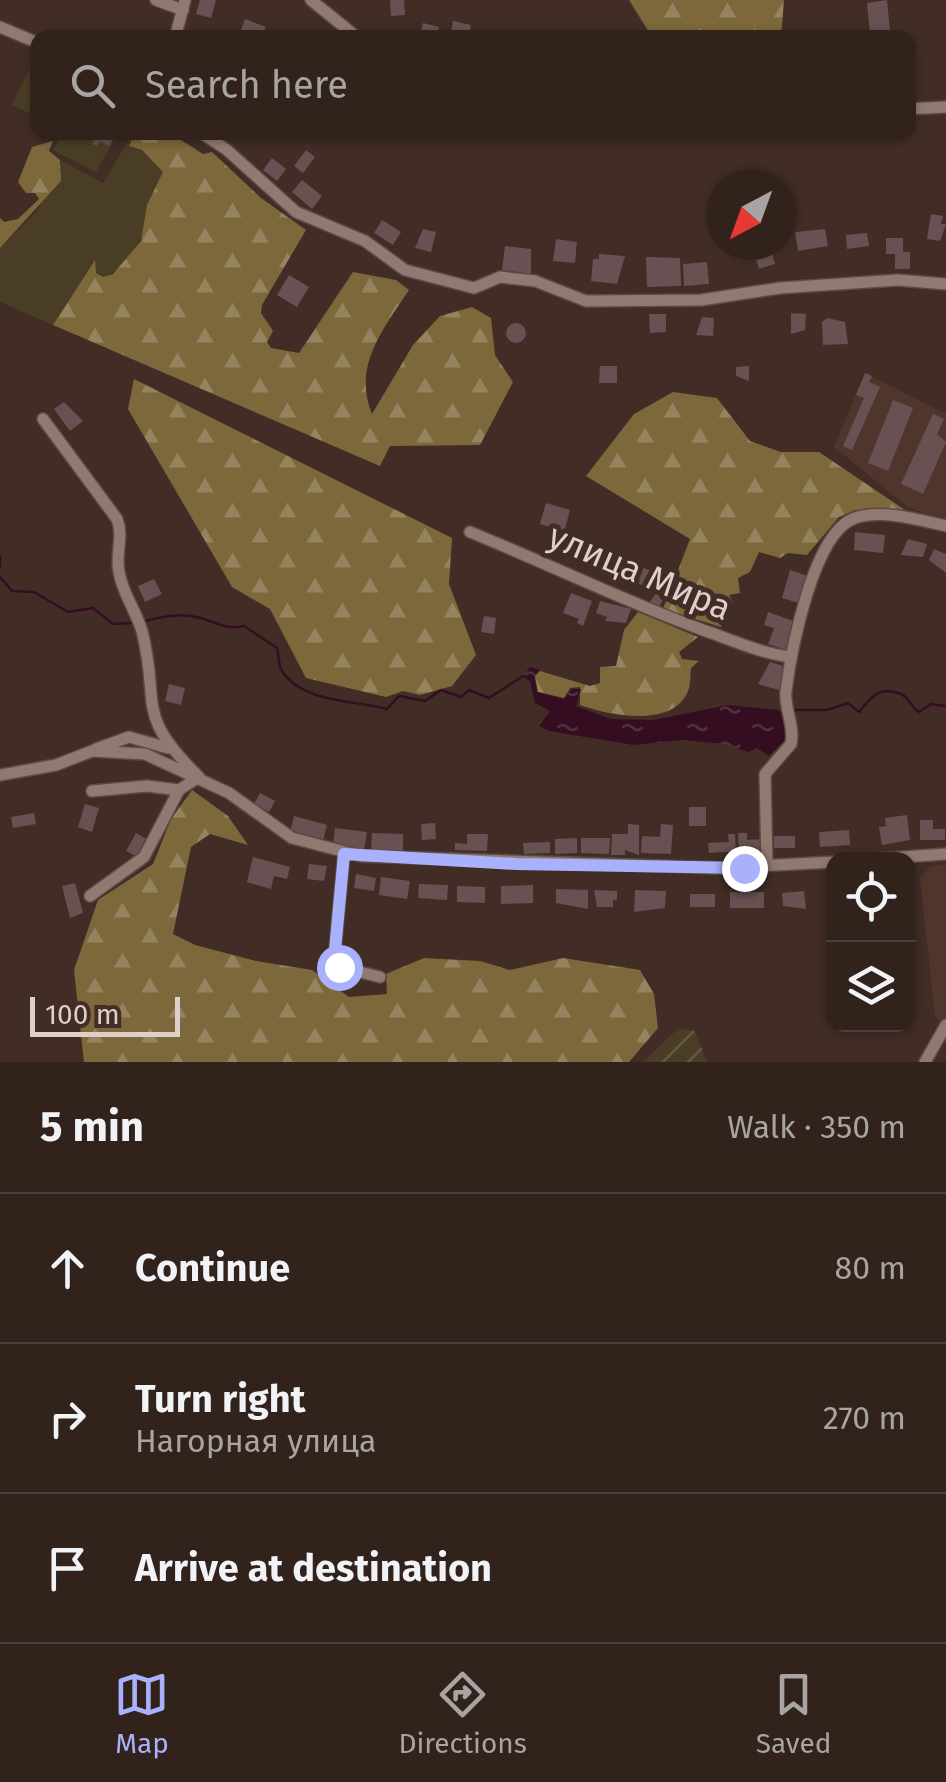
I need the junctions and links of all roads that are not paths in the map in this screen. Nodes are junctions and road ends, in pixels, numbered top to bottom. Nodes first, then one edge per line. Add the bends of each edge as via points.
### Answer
1 (156, 0) edge
2 (311, 0) edge
3 (184, 5) edge
4 (0, 27) edge
5 (177, 30) edge
6 (348, 30) edge
7 (30, 40) edge
8 (946, 106) edge
9 (916, 108) edge
10 (212, 140) edge
11 (946, 284) edge
12 (43, 419) dead end
13 (946, 526) edge
14 (470, 532) dead end
15 (790, 658) junction
16 (92, 750) junction
17 (171, 750) junction
18 (0, 775) edge
19 (199, 777) junction
20 (179, 790) junction
21 (92, 791) dead end
22 (344, 854) junction
23 (946, 854) edge
24 (916, 856) edge
25 (826, 862) edge
26 (767, 866) junction
27 (90, 896) dead end
28 (380, 977) dead end
29 (946, 1025) edge
30 (925, 1062) edge

1 - 3 street
2 - 6 street
3 - 5 street
4 - 7 street
8 - 9 street
10 - 11 street via 296,212 365,241 405,270 474,288 500,277 586,302 682,301 898,280
12 - 17 street via 117,518 119,573 142,633 150,708
13 - 15 street via 869,516 843,525 814,569
14 - 15 street, улица Мира via 556,566 589,587
15 - 26 street via 786,692 793,733 764,781
16 - 17 street via 129,737
16 - 18 street via 56,765
16 - 19 street via 145,754
17 - 19 street
19 - 20 street
19 - 22 street via 292,838
20 - 21 street
20 - 27 street via 144,857
22 - 26 street via 516,864
22 - 28 street via 334,961
23 - 24 street
25 - 26 street
29 - 30 street

